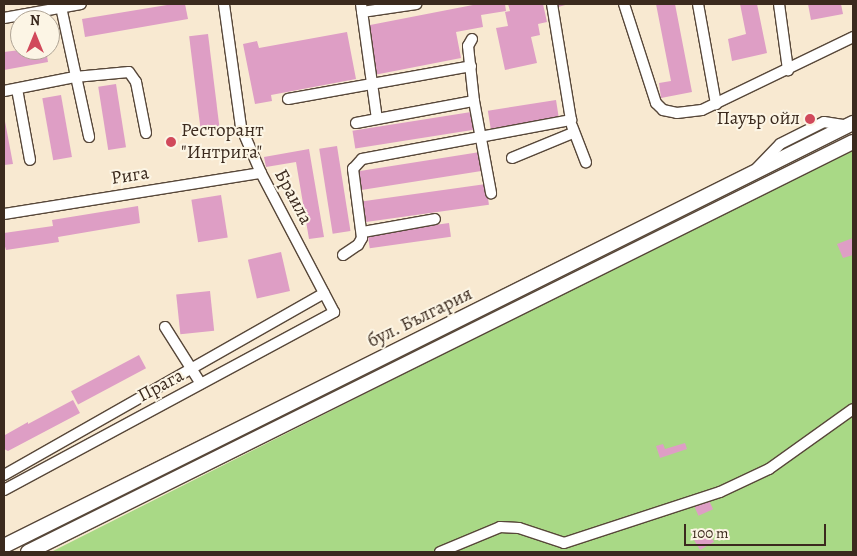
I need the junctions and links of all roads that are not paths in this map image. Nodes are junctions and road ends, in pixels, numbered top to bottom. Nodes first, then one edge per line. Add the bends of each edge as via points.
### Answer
1 (81, 4) edge
2 (224, 4) edge
3 (416, 4) edge
4 (552, 4) edge
5 (624, 4) edge
6 (698, 4) edge
7 (779, 4) edge
8 (59, 6) edge
9 (362, 8) edge
10 (4, 18) edge
11 (853, 37) edge
12 (472, 39) dead end
13 (471, 66) junction
14 (788, 70) junction
15 (75, 77) junction
16 (372, 84) junction
17 (17, 89) junction
18 (4, 91) edge
19 (288, 99) dead end
20 (474, 101) junction
21 (716, 104) junction
22 (377, 119) junction
23 (571, 120) junction
24 (356, 123) dead end
25 (850, 125) edge
26 (146, 133) dead end
27 (573, 133) junction
28 (480, 136) junction
29 (89, 137) dead end
30 (853, 142) edge
31 (512, 158) dead end
32 (30, 160) dead end
33 (586, 162) dead end
34 (261, 173) junction
35 (490, 193) dead end
36 (4, 214) edge
37 (435, 219) dead end
38 (363, 232) junction
39 (343, 255) dead end
40 (324, 293) junction
41 (334, 312) joint
42 (165, 327) dead end
43 (192, 368) junction
44 (201, 384) junction
45 (853, 409) edge
46 (4, 475) edge
47 (4, 490) edge
48 (4, 546) edge
49 (28, 552) edge
50 (440, 552) edge

1 - 8 street
2 - 34 street, Браила via 241,127
3 - 9 street
4 - 23 street
5 - 21 street via 656,103 663,110 684,114
6 - 21 street
7 - 14 street
8 - 10 street
8 - 15 street
9 - 16 street
11 - 14 street
12 - 13 street via 468,46
13 - 16 street
13 - 20 street
14 - 21 street
15 - 17 street
15 - 26 street via 129,72 136,82
15 - 29 street
16 - 19 street
16 - 22 street
17 - 18 street
17 - 32 street
20 - 22 street
20 - 28 street
22 - 24 street
23 - 27 street
23 - 28 street
25 - 48 highway, бул. България
27 - 31 street
27 - 33 street
28 - 35 street
28 - 38 street via 356,163 353,177
30 - 49 highway, бул. България
34 - 36 street, Рига
34 - 40 street, Браила
37 - 38 street
38 - 39 street via 358,245
40 - 41 street, Браила
40 - 43 street
41 - 44 street, Прага
42 - 43 street
43 - 44 street
43 - 46 street
44 - 47 street, Прага
45 - 50 street via 769,469 720,492 564,543 519,528 500,527

